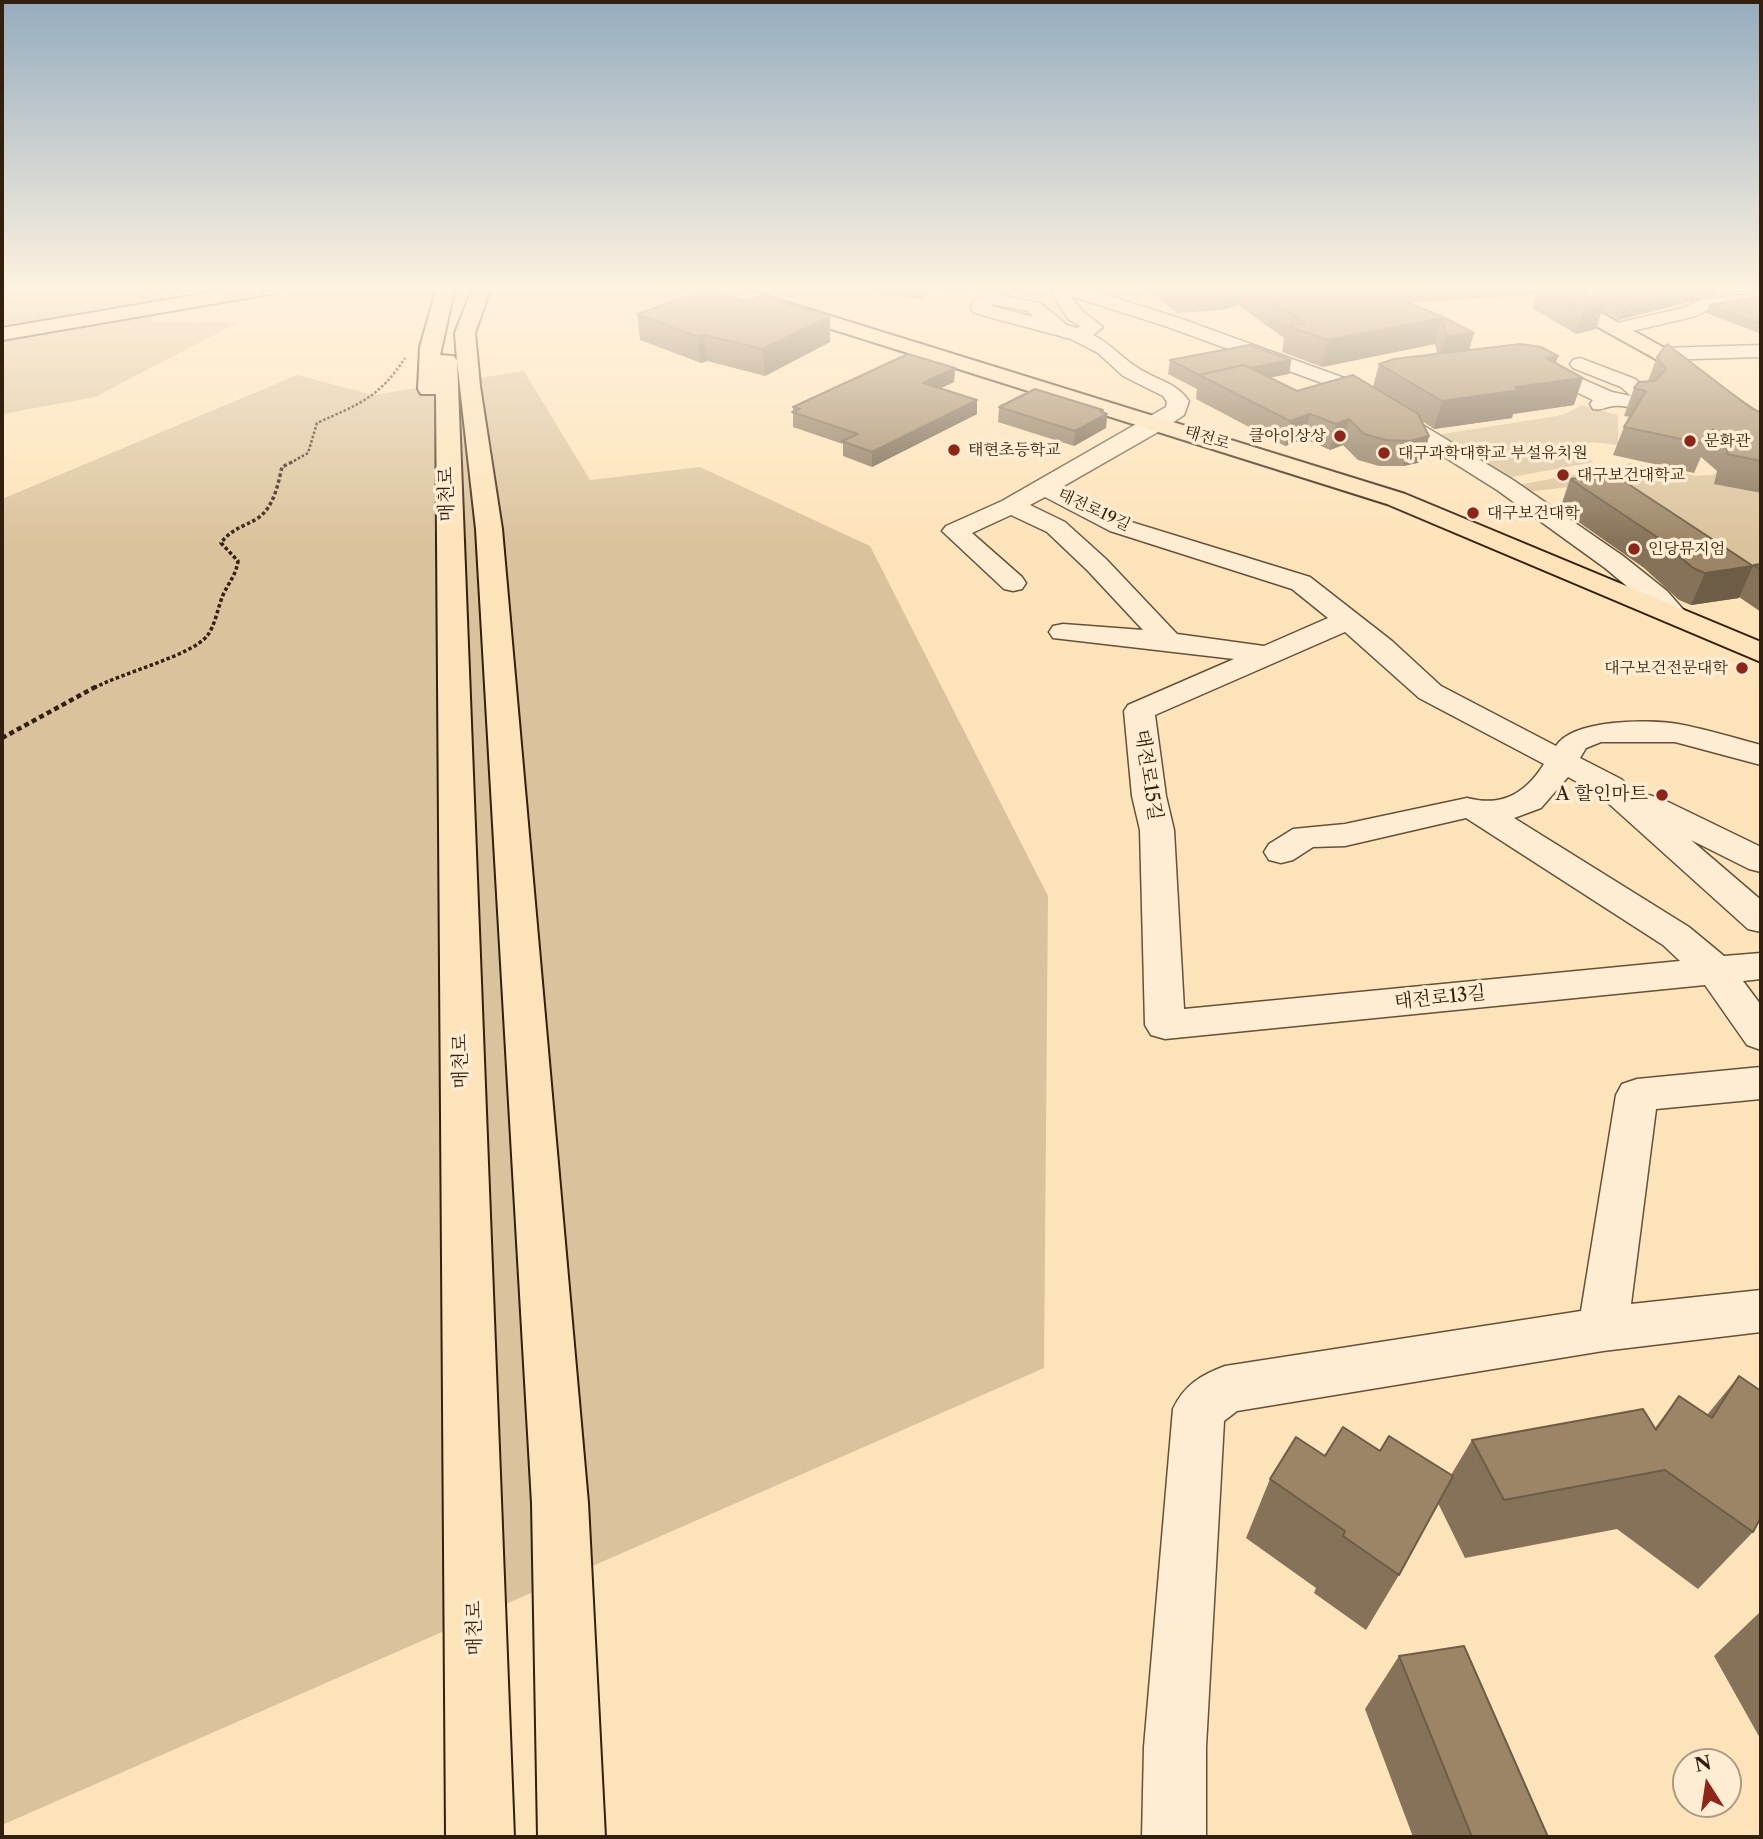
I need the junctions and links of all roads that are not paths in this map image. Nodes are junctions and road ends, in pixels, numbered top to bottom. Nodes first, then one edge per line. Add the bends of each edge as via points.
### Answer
1 (427, 373) edge
2 (446, 373) edge
3 (466, 373) edge
4 (488, 373) edge
5 (989, 373) edge
6 (1133, 373) edge
7 (1312, 373) edge
8 (1553, 373) edge
9 (1604, 373) edge
10 (1687, 373) edge
11 (1367, 380) edge
12 (1340, 383) junction
13 (1157, 423) junction
14 (1761, 427) edge
15 (1044, 487) junction
16 (1011, 506) junction
17 (1013, 583) dead end
18 (1674, 615) junction
19 (1348, 620) junction
20 (450, 628) junction
21 (1063, 632) dead end
22 (1168, 641) junction
23 (497, 642) junction
24 (1761, 653) edge
25 (1270, 656) junction
26 (1761, 755) edge
27 (1562, 763) junction
28 (1609, 786) junction
29 (1483, 813) junction
30 (1281, 852) dead end
31 (1761, 861) edge
32 (1761, 920) edge
33 (1761, 966) edge
34 (1715, 970) junction
35 (1165, 1025) joint
36 (1761, 1035) edge
37 (1761, 1083) edge
38 (1761, 1311) edge
39 (1603, 1329) junction
40 (480, 1837) edge
41 (572, 1837) edge
42 (1174, 1837) edge

1 - 20 main road via 436,454 434,537
2 - 20 main road, 매천로
3 - 23 main road, 매천로 via 489,529
4 - 23 main road via 510,548
5 - 13 main road, 태전로
6 - 13 street via 1178,401 1176,410
7 - 12 street
8 - 9 street via 1604,401 1636,403 1643,395
10 - 14 main road
11 - 12 street
12 - 18 street via 1505,485 1614,562
13 - 15 street, 태전로19길
13 - 18 main road, 태전로 via 1396,499
15 - 16 street, 태전로19길
15 - 19 street, 태전로19길 via 1119,526 1301,583
16 - 17 street, 태전로19길 via 955,531
16 - 22 street via 1056,527
18 - 24 main road, 태전로
19 - 25 street, 태전로15길
19 - 27 street via 1430,692
20 - 40 main road, 매천로
21 - 22 street
22 - 25 street
23 - 41 main road, 매천로 via 559,1503
25 - 35 street, 태전로15길 via 1139,711 1157,830
26 - 27 street via 1676,733 1597,733 1574,742
27 - 28 street
27 - 29 street via 1529,801
28 - 31 street
28 - 32 street
29 - 30 street via 1467,808 1345,835 1305,837
29 - 34 street via 1638,909
33 - 34 street, 태전로13길
34 - 35 street, 태전로13길
34 - 36 street
37 - 39 street via 1637,1096
38 - 39 street
39 - 42 street via 1225,1390 1199,1409 1175,1746

